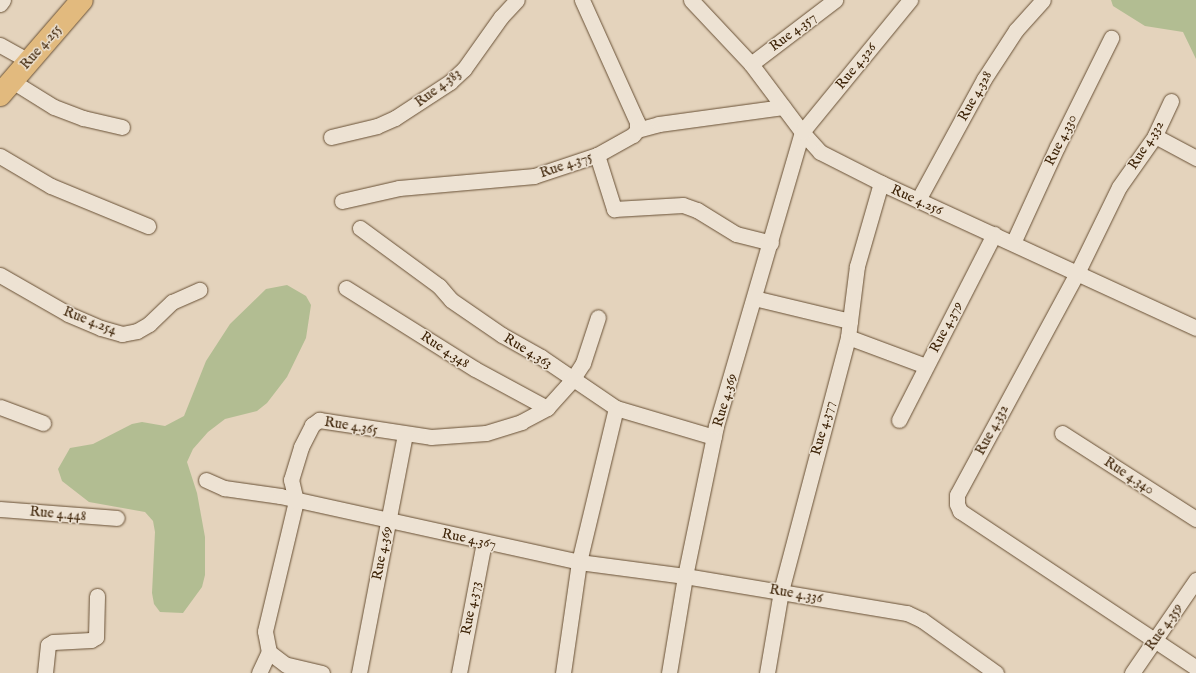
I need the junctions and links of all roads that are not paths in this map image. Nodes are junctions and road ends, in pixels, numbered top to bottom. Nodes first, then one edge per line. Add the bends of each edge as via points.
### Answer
1 (3, 0) edge
2 (82, 0) edge
3 (517, 0) edge
4 (582, 0) edge
5 (691, 0) edge
6 (835, 0) edge
7 (910, 0) edge
8 (1043, 0) edge
9 (0, 4) edge
10 (1111, 38) dead end
11 (0, 45) edge
12 (29, 61) junction
13 (751, 64) junction
14 (6, 88) edge
15 (1171, 102) dead end
16 (783, 107) junction
17 (122, 127) dead end
18 (637, 130) junction
19 (802, 132) junction
20 (1155, 136) junction
21 (331, 137) dead end
22 (596, 155) junction
23 (0, 156) edge
24 (1196, 158) edge
25 (881, 183) junction
26 (918, 200) junction
27 (342, 201) dead end
28 (148, 226) dead end
29 (360, 228) dead end
30 (994, 234) junction
31 (771, 243) junction
32 (1013, 243) junction
33 (1077, 273) junction
34 (0, 275) edge
35 (346, 288) dead end
36 (199, 290) dead end
37 (754, 298) junction
38 (598, 317) dead end
39 (850, 321) junction
40 (1196, 328) edge
41 (848, 336) junction
42 (926, 366) junction
43 (572, 380) junction
44 (0, 407) edge
45 (547, 408) junction
46 (616, 408) junction
47 (899, 420) dead end
48 (43, 422) dead end
49 (1062, 433) dead end
50 (405, 434) junction
51 (714, 436) junction
52 (206, 480) dead end
53 (296, 501) junction
54 (0, 509) edge
55 (117, 518) dead end
56 (1196, 520) edge
57 (388, 521) junction
58 (484, 542) junction
59 (579, 562) junction
60 (685, 576) junction
61 (1196, 580) edge
62 (781, 591) junction
63 (97, 596) dead end
64 (1154, 640) junction
65 (269, 652) junction
66 (1196, 668) edge
67 (45, 673) edge
68 (259, 673) edge
69 (322, 673) edge
70 (359, 673) edge
71 (459, 673) edge
72 (563, 673) edge
73 (669, 673) edge
74 (767, 673) edge
75 (996, 673) edge
76 (1132, 673) edge

1 - 9 street
2 - 12 highway, Rue 4.255
3 - 21 street, Rue 4.383 via 501,17 464,69 450,82 395,118 377,126
4 - 18 street via 637,122
5 - 13 street, Rue 4.256
6 - 13 street, Rue 4.357
7 - 19 street, Rue 4.326
8 - 26 street, Rue 4.328 via 1016,30 984,79
10 - 32 street, Rue 4.330
11 - 12 street
12 - 14 highway, Rue 4.255
13 - 16 street, Rue 4.256
14 - 17 street via 84,118
15 - 20 street, Rue 4.332
16 - 18 street, Rue 4.375 via 659,124
16 - 19 street, Rue 4.256
18 - 22 street, Rue 4.375 via 633,135
19 - 25 street, Rue 4.256 via 820,152
19 - 31 street, Rue 4.369
20 - 24 street
20 - 33 street, Rue 4.332 via 1119,187
22 - 27 street, Rue 4.375 via 534,176 399,188
22 - 31 street via 614,209 682,205 697,210 736,234
23 - 28 street via 51,186
25 - 26 street, Rue 4.256
25 - 39 street, Rue 4.377 via 857,266
26 - 30 street, Rue 4.256
29 - 43 street, Rue 4.363 via 439,286 451,300 502,335 541,357
30 - 32 street, Rue 4.256
30 - 42 street, Rue 4.379
31 - 37 street, Rue 4.369
32 - 33 street, Rue 4.256
33 - 40 street, Rue 4.256
33 - 64 street, Rue 4.332 via 957,495 957,504 960,511
34 - 36 street, Rue 4.254 via 68,314 122,334 137,331 149,324 172,302
35 - 45 street, Rue 4.348 via 475,369
37 - 39 street
37 - 51 street, Rue 4.369
38 - 43 street, Rue 4.365 via 583,363
39 - 41 street, Rue 4.377
41 - 42 street
41 - 62 street, Rue 4.377
42 - 47 street, Rue 4.379
43 - 45 street, Rue 4.365
43 - 46 street, Rue 4.363
44 - 48 street
45 - 50 street, Rue 4.365 via 521,422 486,433 431,437
46 - 51 street, Rue 4.363
46 - 59 street
49 - 56 street, Rue 4.340
50 - 53 street, Rue 4.365 via 319,420 315,422 301,447 291,480
50 - 57 street, Rue 4.369
51 - 60 street, Rue 4.369
52 - 53 street, Rue 4.367 via 224,488 264,493
53 - 57 street, Rue 4.367
53 - 65 street, Rue 4.365 via 268,612 265,632
54 - 55 street, Rue 4.448
57 - 58 street, Rue 4.367
57 - 70 street, Rue 4.369
58 - 59 street, Rue 4.367
58 - 71 street, Rue 4.373
59 - 60 street, Rue 4.336
59 - 72 street
60 - 62 street, Rue 4.336
60 - 73 street, Rue 4.369
61 - 64 street, Rue 4.359
62 - 74 street, Rue 4.377
62 - 75 street, Rue 4.336 via 907,613 922,620
63 - 67 street via 96,637 91,640 53,642 48,645
64 - 66 street, Rue 4.332
64 - 76 street, Rue 4.359
65 - 68 street
65 - 69 street via 286,665

